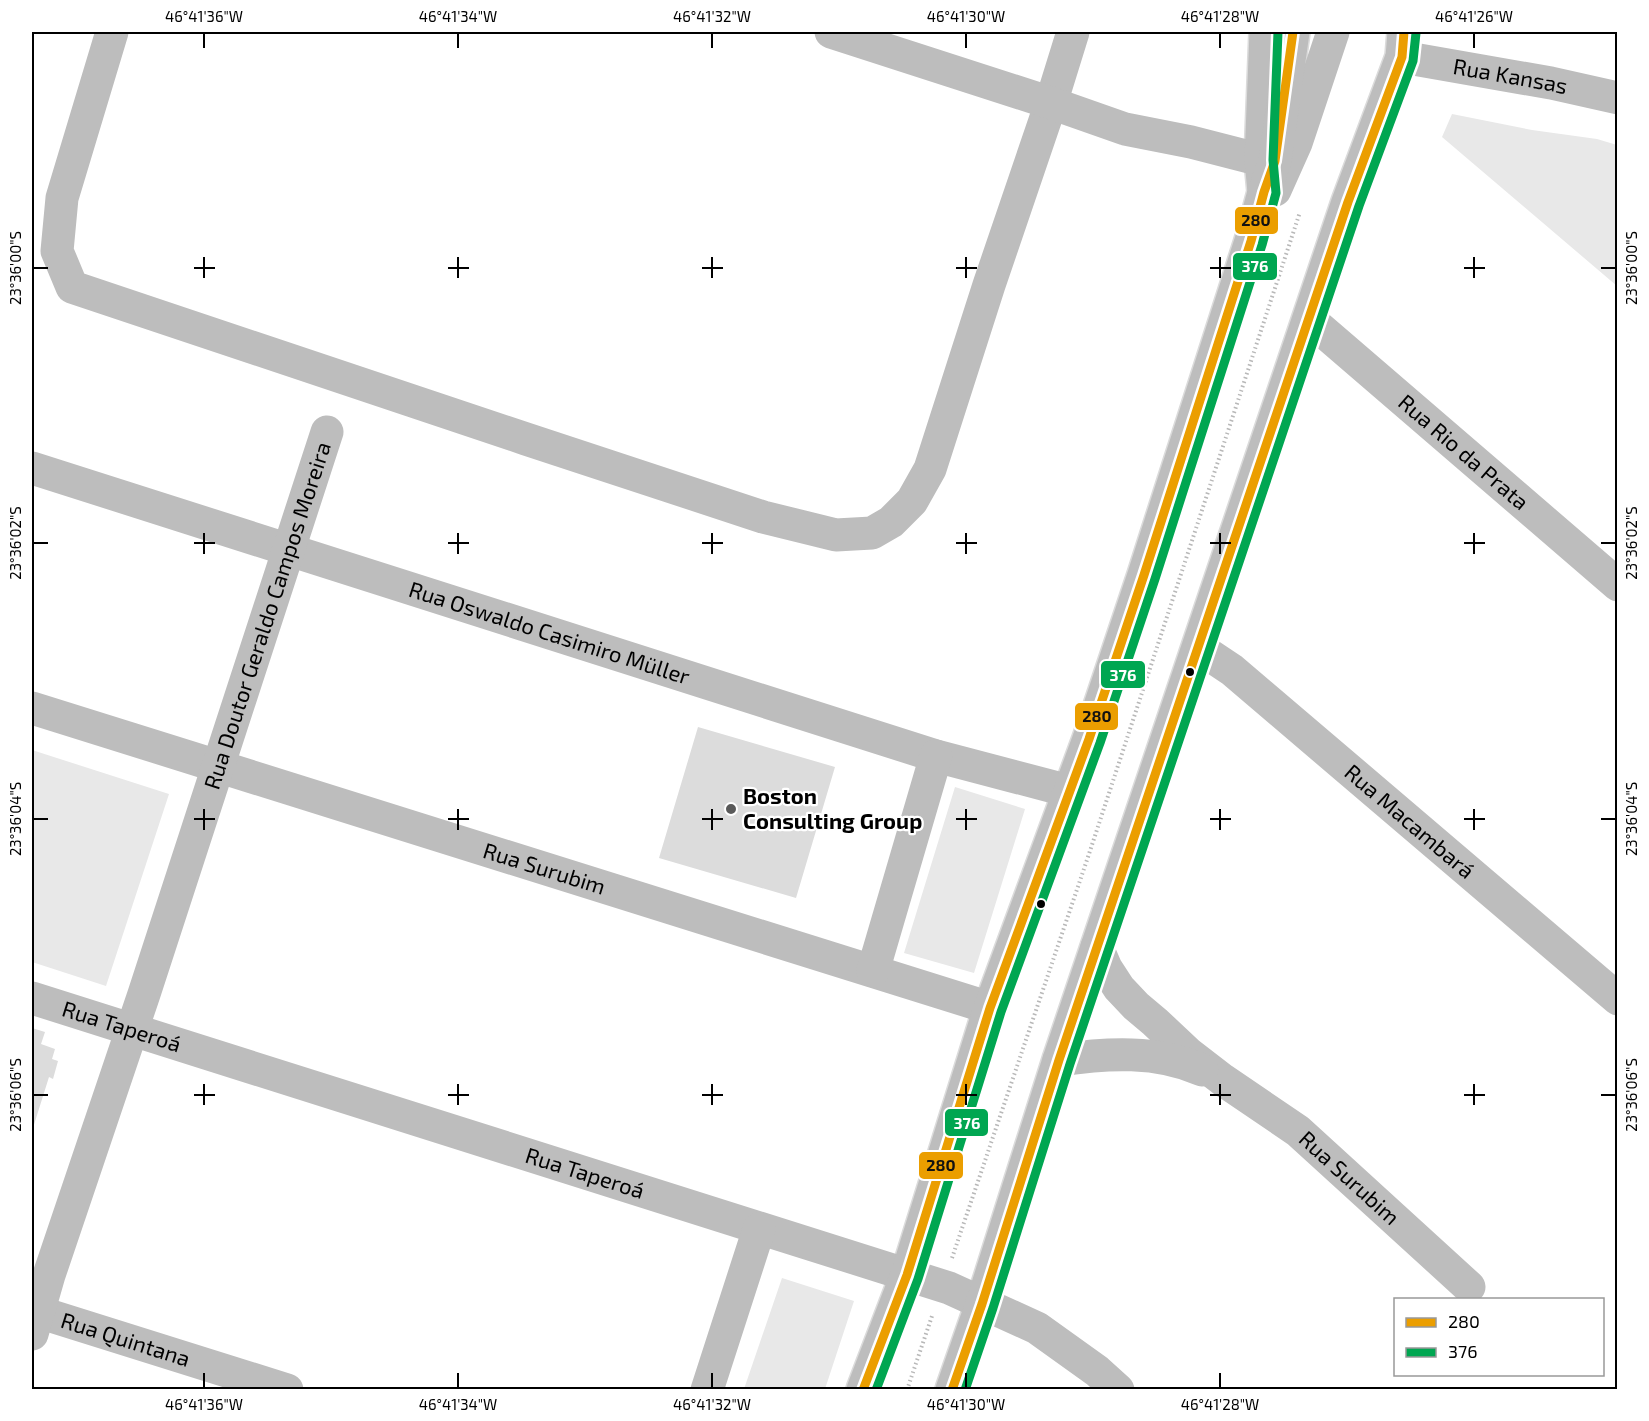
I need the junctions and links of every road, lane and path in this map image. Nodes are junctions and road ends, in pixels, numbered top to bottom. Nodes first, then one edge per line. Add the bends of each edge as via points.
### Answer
1 (112, 32) edge
2 (831, 32) edge
3 (1073, 32) edge
4 (1266, 32) edge
5 (1293, 32) edge
6 (1333, 32) edge
7 (1403, 44) edge
8 (1617, 98) edge
9 (1052, 103) junction
10 (1261, 160) junction
11 (1264, 192) junction
12 (1300, 210) dead end
13 (1251, 241) junction
14 (1309, 319) junction
15 (327, 432) dead end
16 (32, 468) edge
17 (288, 550) junction
18 (1617, 585) edge
19 (1199, 648) junction
20 (32, 708) edge
21 (936, 756) junction
22 (218, 767) junction
23 (1069, 791) junction
24 (1097, 946) junction
25 (873, 971) junction
26 (32, 999) edge
27 (1617, 999) edge
28 (990, 1008) junction
29 (132, 1030) junction
30 (1059, 1060) junction
31 (1223, 1080) junction
32 (759, 1229) junction
33 (907, 1275) junction
34 (942, 1286) junction
35 (1468, 1287) dead end
36 (982, 1304) junction
37 (34, 1318) edge
38 (287, 1389) edge
39 (707, 1389) edge
40 (863, 1389) edge
41 (907, 1389) edge
42 (952, 1389) edge
43 (1118, 1389) edge

1 - 9 main road via 62,198 57,251 72,287 741,510 836,535 872,533 891,522 912,501 930,469
2 - 9 main road
3 - 9 main road
4 - 10 main road
5 - 11 main road via 1275,161
6 - 13 main road via 1296,143
7 - 8 main road, Rua Kansas
7 - 14 main road
9 - 10 main road via 1125,129
10 - 11 main road
11 - 13 main road
12 - 34 path via 1088,857
13 - 23 main road via 1144,575
14 - 18 main road, Rua Rio da Prata
14 - 19 main road
15 - 17 main road, Rua Doutor Geraldo Campos Moreira
16 - 17 main road, Rua Oswaldo Casimiro Müller
17 - 21 main road, Rua Oswaldo Casimiro Müller
17 - 22 main road, Rua Doutor Geraldo Campos Moreira
19 - 24 main road
19 - 27 main road, Rua Macambará via 1232,670
20 - 22 main road, Rua Surubim
21 - 23 main road, Rua Oswaldo Casimiro Müller
21 - 25 main road
22 - 25 main road, Rua Surubim
22 - 29 main road, Rua Doutor Geraldo Campos Moreira
23 - 28 main road
24 - 30 main road
24 - 31 main road, Rua Surubim via 1119,988
25 - 28 main road, Rua Surubim
26 - 29 main road, Rua Taperoá
28 - 33 main road
29 - 32 main road, Rua Taperoá
29 - 37 main road, Rua Doutor Geraldo Campos Moreira
30 - 31 main road, Rua Surubim via 1143,1055 1179,1062
30 - 36 main road
31 - 35 main road, Rua Surubim via 1298,1131
32 - 33 main road, Rua Taperoá
32 - 39 main road
33 - 34 main road, Rua Taperoá
33 - 40 main road
34 - 36 main road, Rua Taperoá
34 - 41 path
36 - 42 main road
36 - 43 main road, Rua Taperoá via 1037,1328
37 - 38 main road, Rua Quintana

